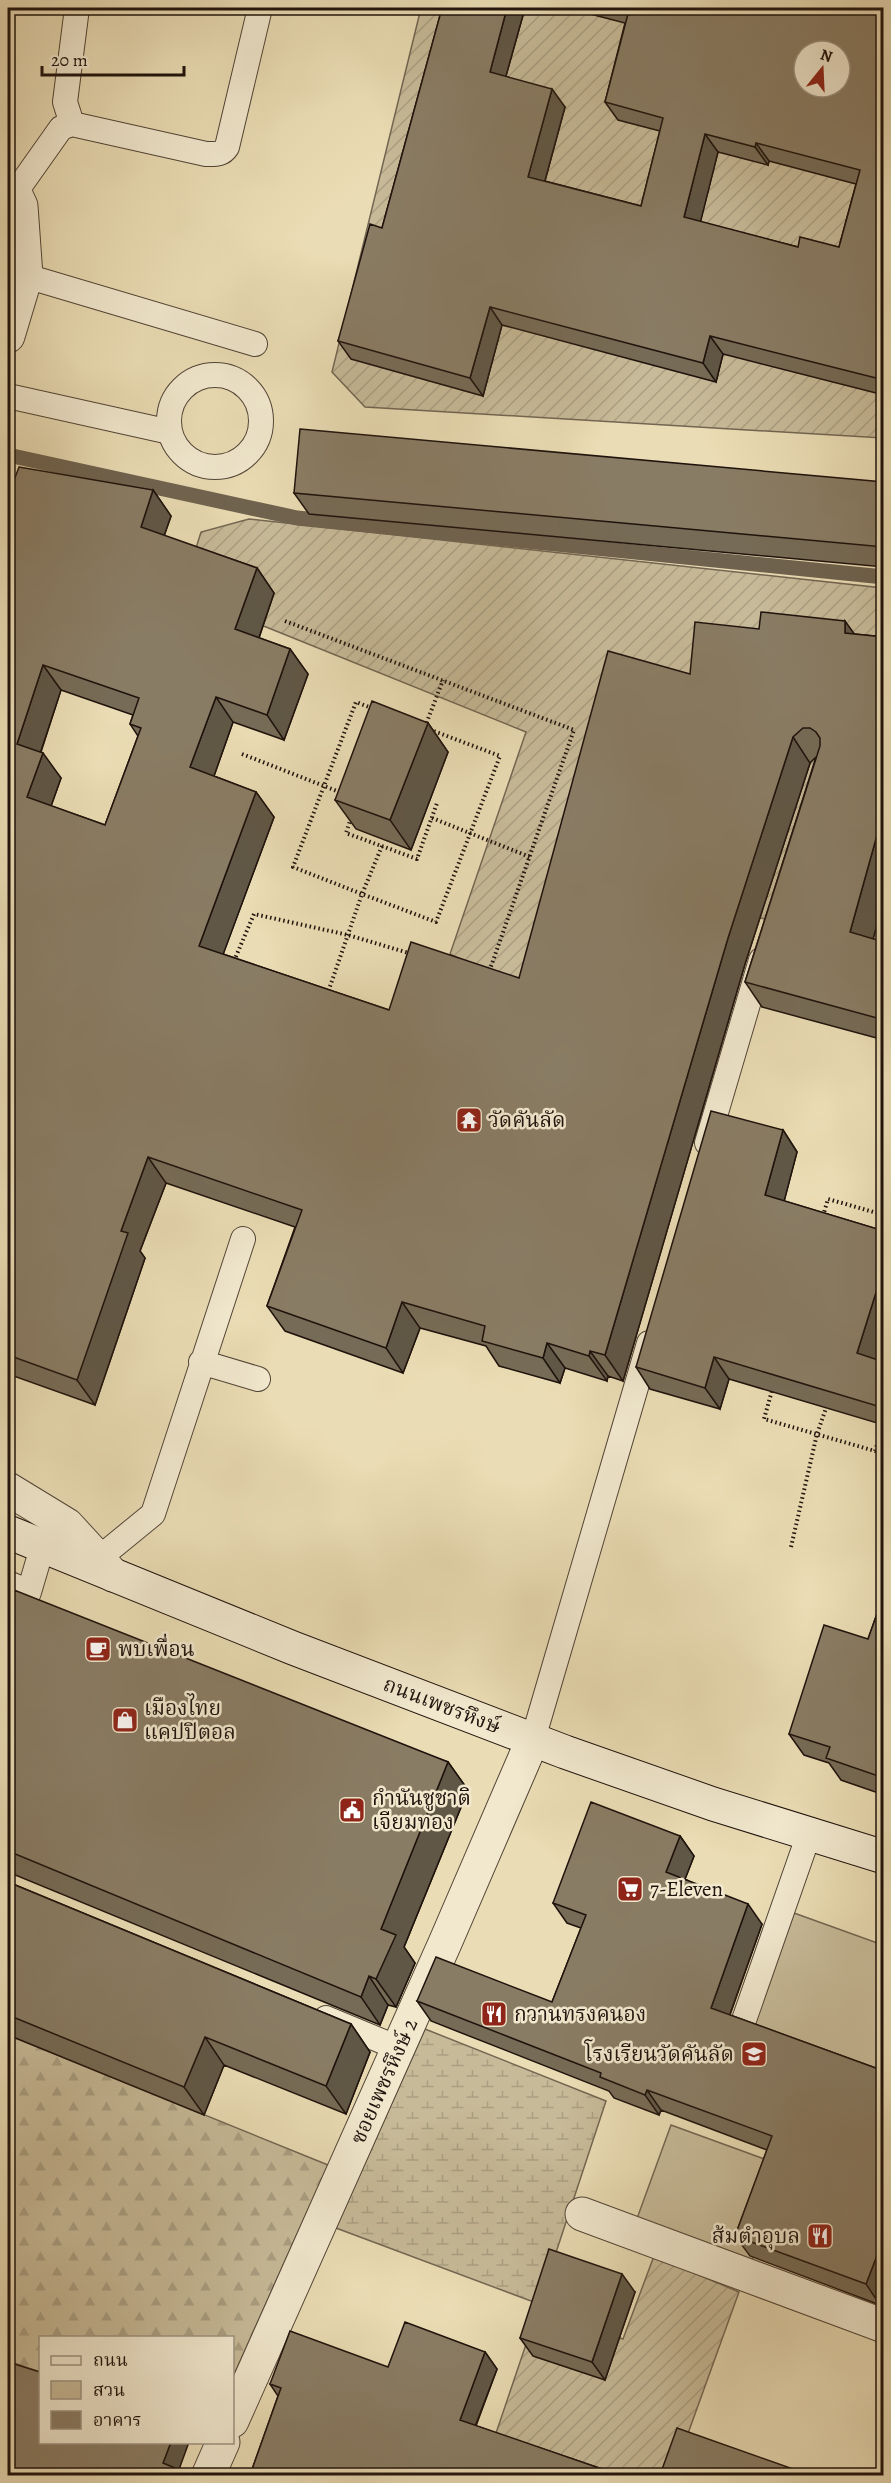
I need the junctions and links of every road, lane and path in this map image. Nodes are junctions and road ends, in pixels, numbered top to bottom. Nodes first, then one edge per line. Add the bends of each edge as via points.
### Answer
1 (77, 8) edge
2 (260, 8) edge
3 (72, 124) junction
4 (11, 191) edge
5 (26, 276) junction
6 (8, 336) edge
7 (255, 344) dead end
8 (8, 396) edge
9 (170, 432) dead end
10 (285, 621) dead end
11 (443, 681) junction
12 (376, 710) edge
13 (415, 724) edge
14 (425, 728) junction
15 (242, 754) dead end
16 (324, 787) junction
17 (350, 796) edge
18 (438, 803) dead end
19 (354, 810) edge
20 (432, 818) junction
21 (469, 835) junction
22 (382, 846) junction
23 (530, 857) junction
24 (362, 894) junction
25 (770, 934) edge
26 (348, 935) junction
27 (423, 957) edge
28 (233, 964) edge
29 (488, 976) edge
30 (327, 996) edge
31 (701, 1166) edge
32 (884, 1215) edge
33 (822, 1221) edge
34 (243, 1239) dead end
35 (654, 1326) edge
36 (201, 1362) junction
37 (258, 1379) dead end
38 (773, 1386) edge
39 (826, 1408) edge
40 (884, 1422) edge
41 (817, 1434) junction
42 (8, 1490) edge
43 (8, 1532) edge
44 (791, 1547) dead end
45 (42, 1548) junction
46 (105, 1567) junction
47 (18, 1587) edge
48 (8, 1645) edge
49 (532, 1739) junction
50 (809, 1833) junction
51 (884, 1857) edge
52 (300, 2007) edge
53 (744, 2020) edge
54 (398, 2048) junction
55 (582, 2214) dead end
56 (884, 2326) edge
57 (234, 2417) edge
58 (222, 2444) edge
59 (208, 2475) edge

1 - 3 lane via 65,102
2 - 3 lane via 225,151 206,154
3 - 4 lane via 60,128
4 - 5 street via 21,206
5 - 6 street
5 - 7 lane
8 - 9 lane
10 - 11 path
11 - 14 path
11 - 23 path via 574,730
12 - 16 path via 356,702
13 - 14 path
14 - 21 path via 500,756
15 - 16 path
16 - 17 path
16 - 24 path via 293,867
18 - 20 path
19 - 22 path via 346,833
20 - 21 path
20 - 22 path via 417,859
21 - 23 path
21 - 24 path via 436,922
22 - 24 path
23 - 29 path
24 - 26 path
25 - 31 lane
26 - 27 path
26 - 28 path via 254,914
26 - 30 path
32 - 33 path via 828,1199
34 - 36 lane
35 - 49 lane
36 - 37 lane
36 - 46 lane via 153,1514
38 - 41 path via 764,1419
39 - 41 path
40 - 41 path via 875,1451
41 - 44 path
42 - 46 street via 67,1525
43 - 45 street, ถนนเพชรหึงษ์
45 - 46 street, ถนนเพชรหึงษ์
45 - 47 lane
46 - 49 street, ถนนเพชรหึงษ์ via 293,1648
47 - 48 lane
49 - 50 street, ถนนเพชรหึงษ์ via 712,1804
49 - 54 street, ซอยเพชรหึงษ์ 2
50 - 51 street, ถนนเพชรหึงษ์
50 - 53 lane
52 - 54 lane
54 - 57 street, ซอยเพชรหึงษ์ 2
55 - 56 street
58 - 59 street

